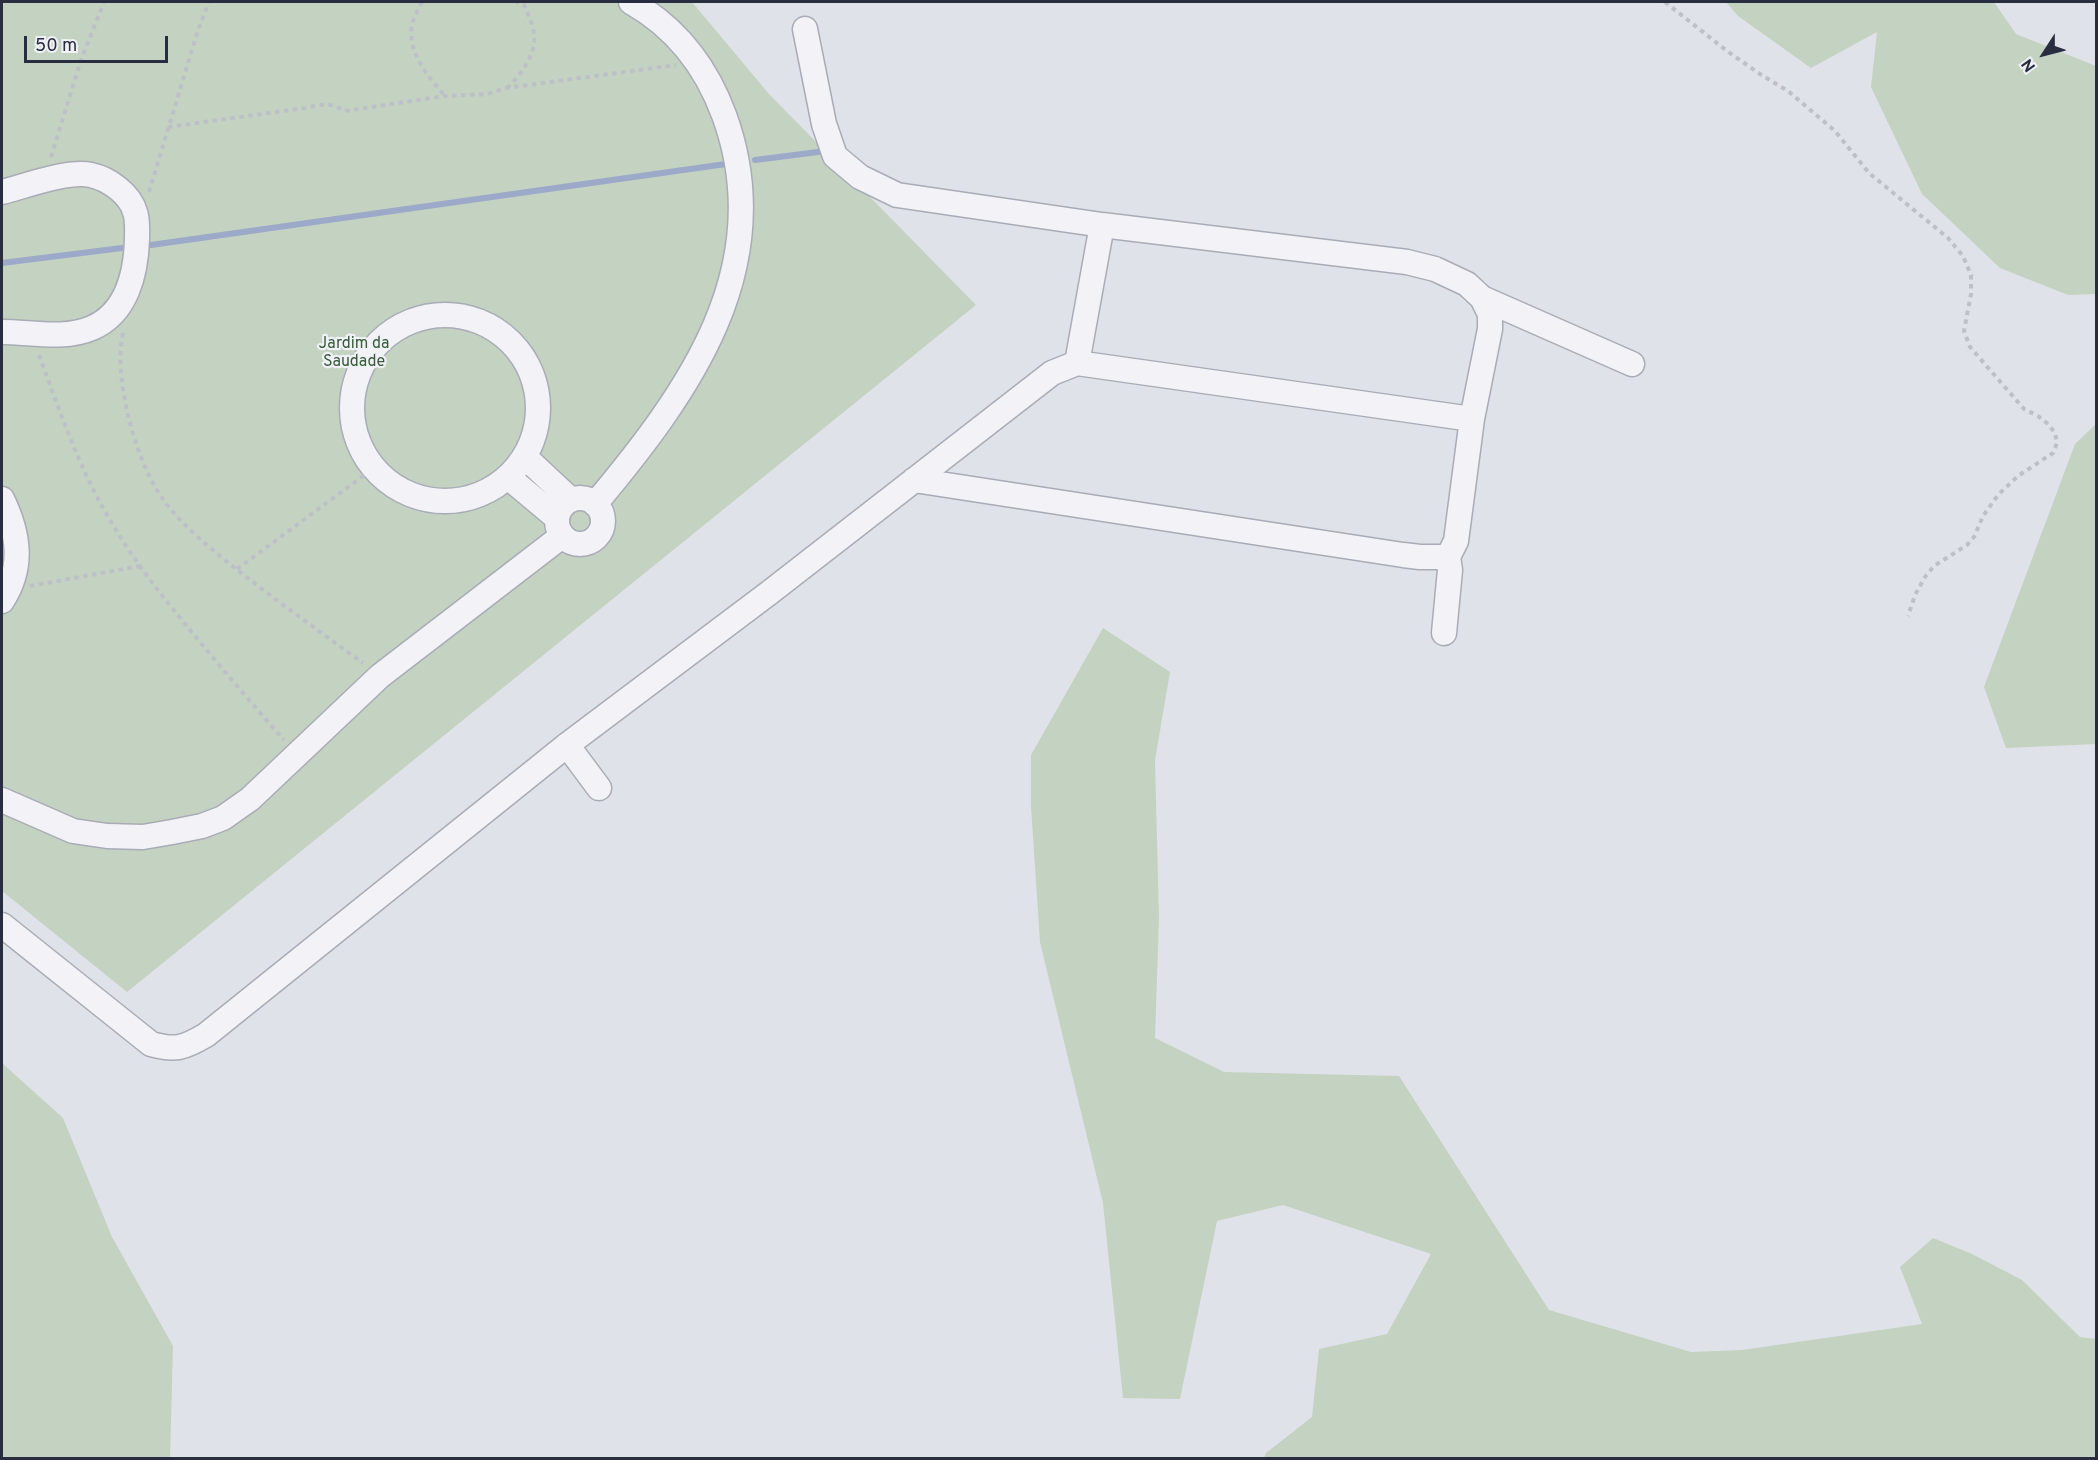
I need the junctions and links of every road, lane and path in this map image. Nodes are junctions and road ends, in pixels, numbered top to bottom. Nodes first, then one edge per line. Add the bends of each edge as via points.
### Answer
1 (104, 2) edge
2 (209, 2) edge
3 (422, 2) edge
4 (516, 2) edge
5 (632, 2) edge
6 (1665, 2) edge
7 (805, 29) dead end
8 (699, 62) junction
9 (506, 88) junction
10 (445, 96) junction
11 (168, 127) junction
12 (43, 182) junction
13 (2, 192) edge
14 (137, 220) junction
15 (1102, 225) junction
16 (1482, 298) junction
17 (123, 300) junction
18 (2, 332) edge
19 (30, 332) junction
20 (1077, 363) junction
21 (1632, 364) dead end
22 (1472, 418) junction
23 (525, 457) junction
24 (374, 468) junction
25 (508, 477) junction
26 (914, 480) junction
27 (2, 499) edge
28 (571, 500) junction
29 (595, 504) junction
30 (560, 527) junction
31 (1448, 557) junction
32 (140, 566) junction
33 (237, 569) junction
34 (5, 596) edge
35 (1908, 616) dead end
36 (1444, 633) dead end
37 (380, 676) junction
38 (567, 745) junction
39 (298, 755) junction
40 (599, 788) dead end
41 (2, 800) edge
42 (2, 925) edge

1 - 12 path via 81,60
2 - 11 path
3 - 10 path via 412,24 413,42 420,64
4 - 9 path via 524,5 533,28 534,49 521,74
5 - 8 street via 666,26
6 - 35 path via 1744,63 1788,91 1835,131 1869,173 1948,238 1963,256 1971,275 1964,331 1970,346 2024,409 2055,433 2053,453 2018,476 1998,495 1974,537 1934,566 1915,595
7 - 15 street via 824,124 835,156 860,177 897,195
8 - 9 path
8 - 29 street via 716,91 736,152 741,229 735,269 705,351 641,448
9 - 10 path via 487,94
10 - 11 path via 345,111 332,104 321,104
11 - 14 path via 145,206
12 - 13 street
12 - 14 street via 77,173 102,179 126,195
14 - 17 street via 136,261
15 - 16 street via 1407,262 1435,269 1467,284
15 - 20 street
16 - 21 street
16 - 22 street via 1490,314 1490,329
17 - 19 street via 110,318 80,333
17 - 33 path via 128,313 120,361 123,387 129,422 143,461 156,488 176,514
18 - 19 street
19 - 32 path via 86,476
20 - 22 street
20 - 26 street via 1052,373
22 - 31 street via 1456,541
23 - 24 street via 535,433 538,408 535,382 524,359 508,339 487,325 462,316 437,314 412,320 389,332 371,350 358,372 352,397 353,422 360,447
23 - 25 street
23 - 28 street
24 - 25 street via 392,485 415,496 439,501 464,500 488,491
24 - 33 path
25 - 30 street
26 - 31 street via 1403,555
26 - 38 street
27 - 34 street via 12,519 17,543 16,567
28 - 29 street via 584,498
28 - 30 street via 561,507
29 - 30 street via 603,521 591,542 567,541
30 - 37 street
31 - 36 street
32 - 34 path
32 - 39 path
33 - 37 path
37 - 39 street
38 - 40 street
38 - 42 street via 206,1035 186,1046 167,1049 151,1044
39 - 41 street via 250,800 223,818 143,837 73,831

